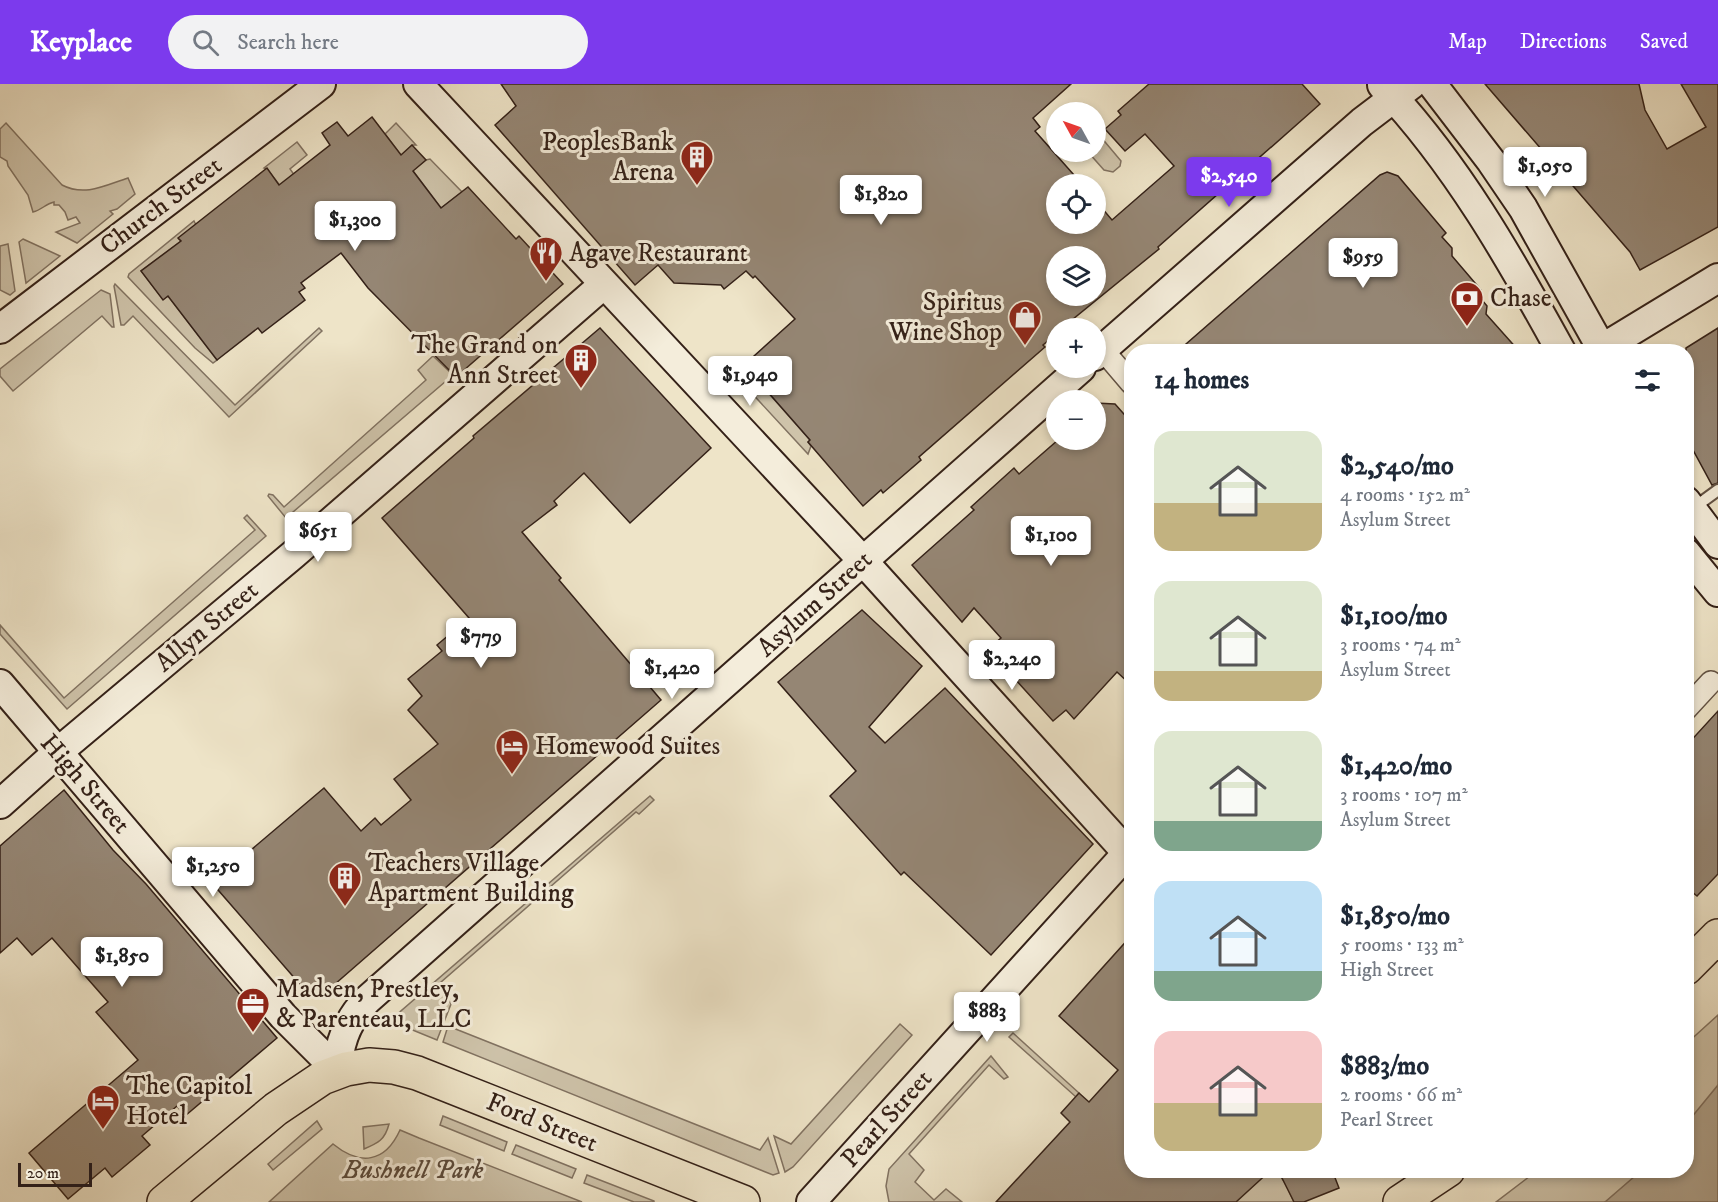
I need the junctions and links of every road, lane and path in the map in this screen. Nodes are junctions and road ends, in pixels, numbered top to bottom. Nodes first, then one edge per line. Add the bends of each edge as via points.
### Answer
1 (321, 84) edge
2 (418, 84) edge
3 (1432, 84) edge
4 (1396, 88) edge
5 (1718, 278) edge
6 (603, 285) junction
7 (0, 329) edge
8 (1558, 344) edge
9 (1598, 344) edge
10 (1611, 344) edge
11 (1106, 347) edge
12 (1106, 367) edge
13 (1070, 378) edge
14 (1124, 378) edge
15 (1718, 490) edge
16 (1694, 511) edge
17 (1694, 518) edge
18 (1718, 544) edge
19 (863, 561) junction
20 (1694, 563) edge
21 (1718, 592) edge
22 (1711, 682) dead end
23 (0, 684) edge
24 (1694, 700) edge
25 (58, 752) junction
26 (0, 804) edge
27 (1124, 846) edge
28 (1124, 860) edge
29 (1718, 936) edge
30 (1694, 960) edge
31 (338, 1071) junction
32 (1429, 1178) edge
33 (164, 1202) edge
34 (743, 1202) edge
35 (812, 1202) edge
36 (1400, 1202) edge

1 - 7 street, Church Street
2 - 6 street
3 - 9 street via 1523,208
4 - 8 street via 1478,209
4 - 11 street, Asylum Street
5 - 10 street
6 - 19 street
6 - 25 street, Allyn Street via 294,554
12 - 14 street
13 - 19 street, Asylum Street
15 - 16 lane
17 - 18 street
19 - 27 street
19 - 31 street, Asylum Street via 367,1000 345,1031
20 - 21 street
22 - 24 street
23 - 25 street, High Street
25 - 26 street, Allyn Street
25 - 31 street, High Street via 283,1016
28 - 35 street, Pearl Street
29 - 30 main road
31 - 33 main road via 288,1100
31 - 34 main road, Ford Street via 369,1065 410,1071
32 - 36 main road

